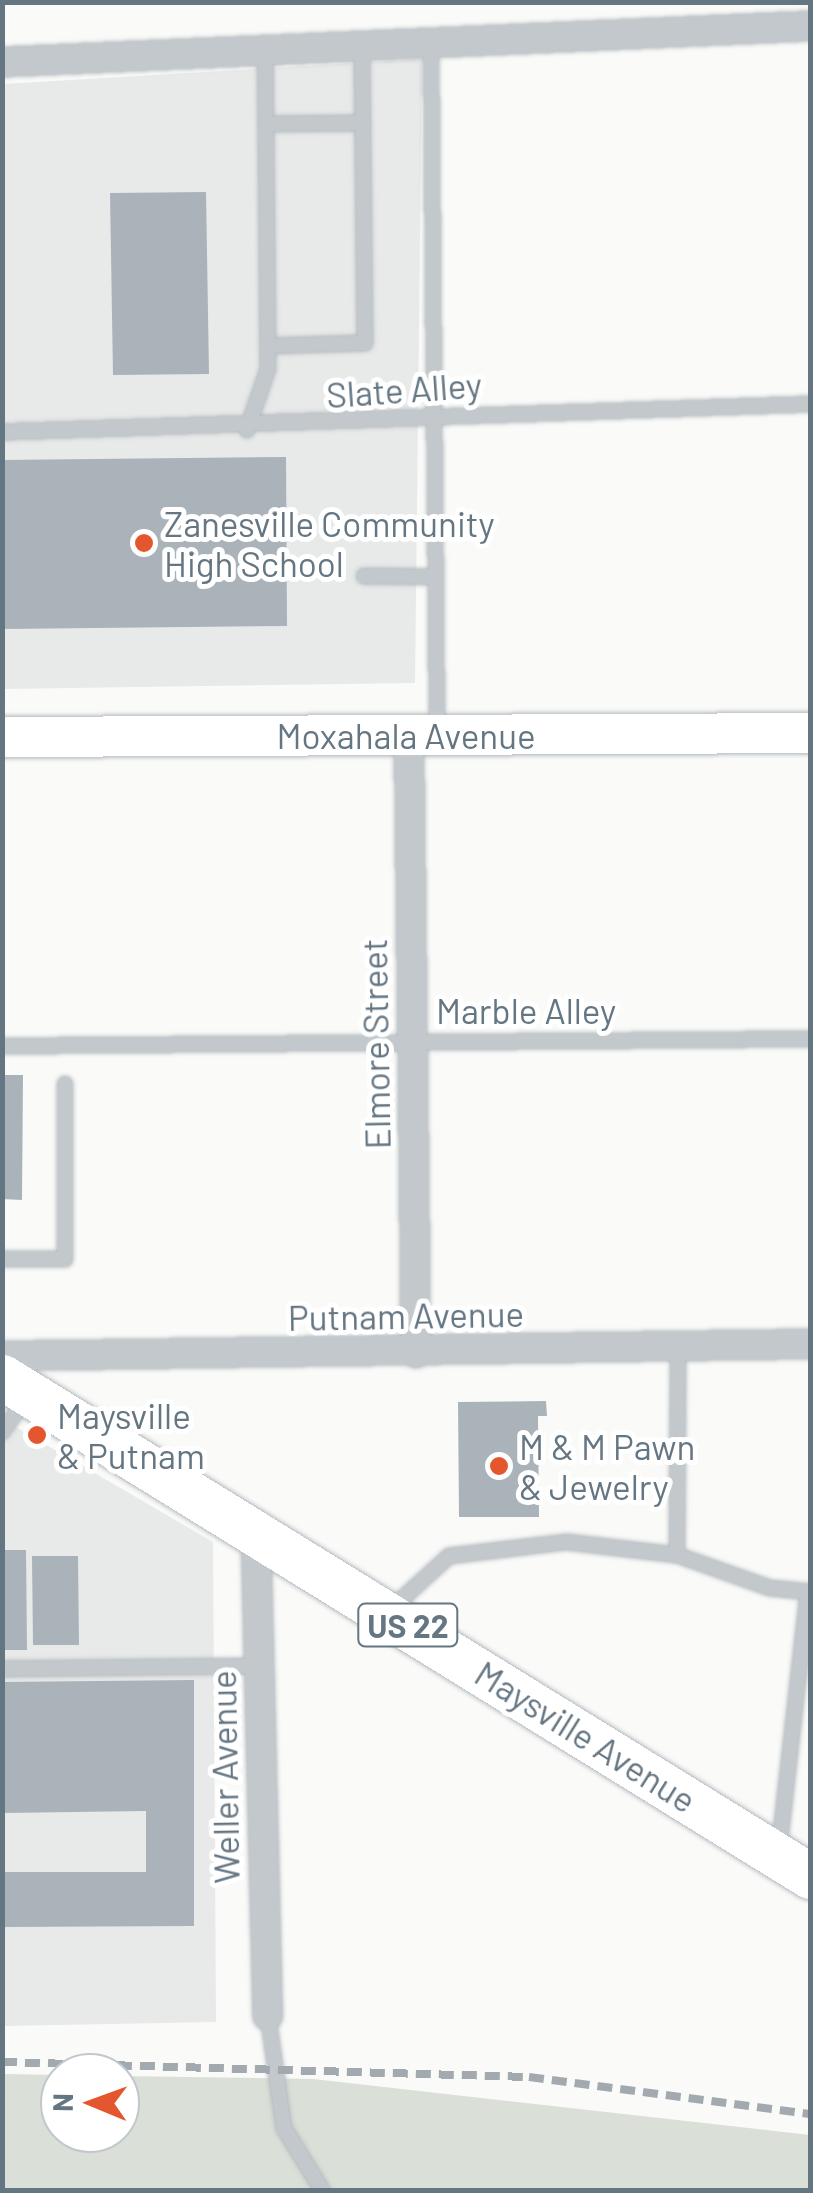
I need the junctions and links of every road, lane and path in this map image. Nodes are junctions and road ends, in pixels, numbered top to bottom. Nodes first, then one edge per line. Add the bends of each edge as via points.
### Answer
1 (810, 26) edge
2 (431, 39) junction
3 (362, 42) junction
4 (266, 45) junction
5 (2, 62) edge
6 (363, 123) junction
7 (266, 124) junction
8 (268, 346) junction
9 (810, 404) edge
10 (435, 415) junction
11 (247, 430) junction
12 (2, 432) edge
13 (364, 576) dead end
14 (436, 577) junction
15 (810, 733) edge
16 (423, 734) junction
17 (2, 737) edge
18 (810, 1039) edge
19 (413, 1040) junction
20 (2, 1046) edge
21 (65, 1084) dead end
22 (2, 1259) edge
23 (810, 1344) edge
24 (678, 1349) junction
25 (416, 1353) junction
26 (2, 1356) edge
27 (16, 1385) edge
28 (2, 1432) edge
29 (256, 1536) junction
30 (677, 1555) junction
31 (809, 1592) edge
32 (388, 1612) junction
33 (259, 1666) junction
34 (2, 1669) edge
35 (794, 1866) edge
36 (268, 2016) joint
37 (322, 2190) edge

1 - 2 street
2 - 3 street
2 - 10 lane
3 - 4 street
3 - 6 lane
4 - 5 street
4 - 7 lane
6 - 7 lane
6 - 8 lane via 364,343
7 - 8 lane
8 - 11 lane
9 - 10 lane, Slate Alley
10 - 11 lane, Slate Alley
10 - 14 lane
11 - 12 lane, Slate Alley
13 - 14 lane
14 - 16 lane
15 - 16 street, Moxahala Avenue
16 - 17 street, Moxahala Avenue
16 - 19 street, Elmore Street
18 - 19 lane, Marble Alley
19 - 20 lane, Marble Alley
19 - 25 street, Elmore Street
21 - 22 lane via 65,1259
23 - 24 street, Putnam Avenue
24 - 25 street, Putnam Avenue
24 - 30 lane
25 - 26 street, Putnam Avenue
27 - 28 lane
27 - 29 main road, Maysville Avenue / US 22
29 - 32 main road, Maysville Avenue / US 22
29 - 33 street, Weller Avenue
30 - 31 lane via 770,1588
30 - 32 lane via 566,1542 449,1556
31 - 35 lane via 790,1812
32 - 35 main road, Maysville Avenue / US 22
33 - 34 lane
33 - 36 street, Weller Avenue
36 - 37 lane via 284,2128

